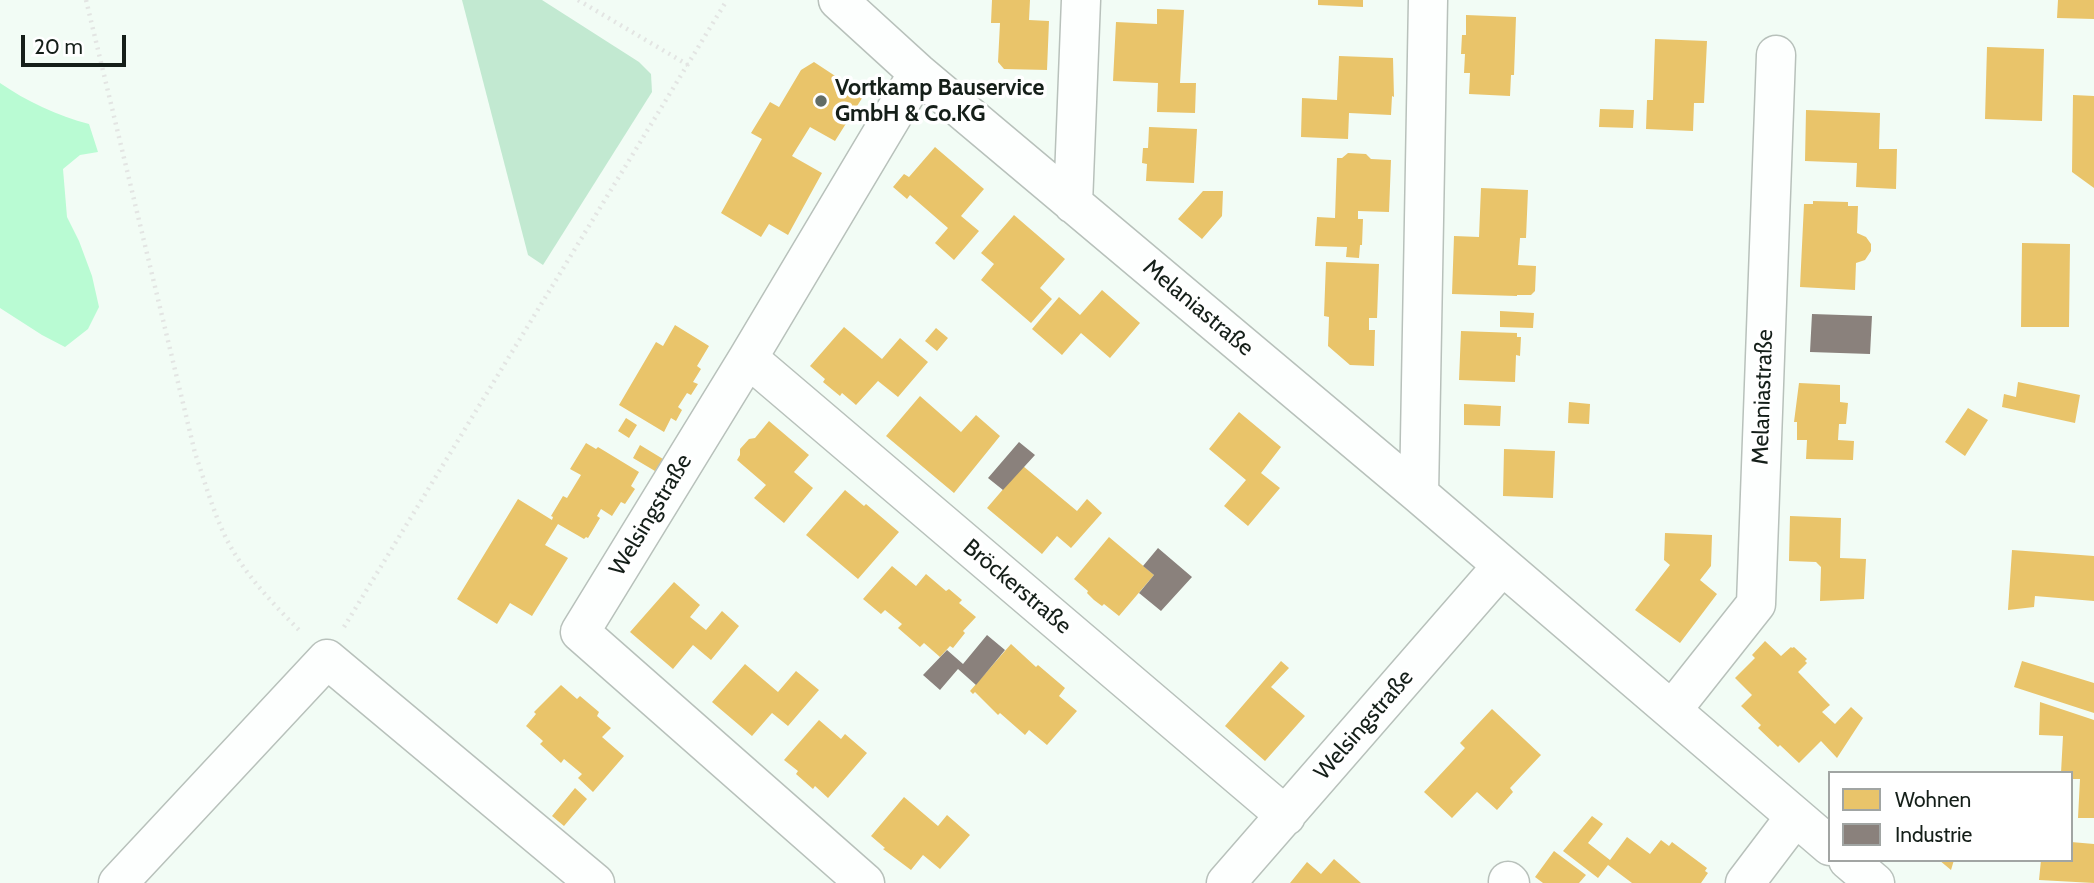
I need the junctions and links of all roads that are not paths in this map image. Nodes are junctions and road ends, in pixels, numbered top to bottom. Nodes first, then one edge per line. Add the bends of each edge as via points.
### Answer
1 (838, 0) edge
2 (1081, 0) edge
3 (1428, 0) edge
4 (1776, 55) dead end
5 (918, 73) junction
6 (1073, 204) junction
7 (748, 358) junction
8 (1419, 494) junction
9 (1502, 566) junction
10 (1672, 710) junction
11 (1286, 816) junction
12 (1795, 817) junction
13 (1828, 844) edge
14 (1850, 862) edge
15 (118, 883) edge
16 (595, 883) edge
17 (865, 883) edge
18 (1226, 883) edge
19 (1745, 883) edge
20 (1875, 883) edge

1 - 5 street, Melaniastraße
2 - 6 street
3 - 8 street
4 - 10 street, Melaniastraße via 1756,604
5 - 6 street, Melaniastraße
5 - 7 street, Welsingstraße
6 - 8 street, Melaniastraße
7 - 11 street, Bröckerstraße
7 - 17 street, Welsingstraße via 580,632
8 - 9 street, Melaniastraße
9 - 10 street, Melaniastraße
9 - 11 street, Welsingstraße
10 - 12 street, Melaniastraße
11 - 18 street, Welsingstraße
12 - 13 street, Melaniastraße
12 - 19 street
14 - 20 street
15 - 16 street via 327,659

